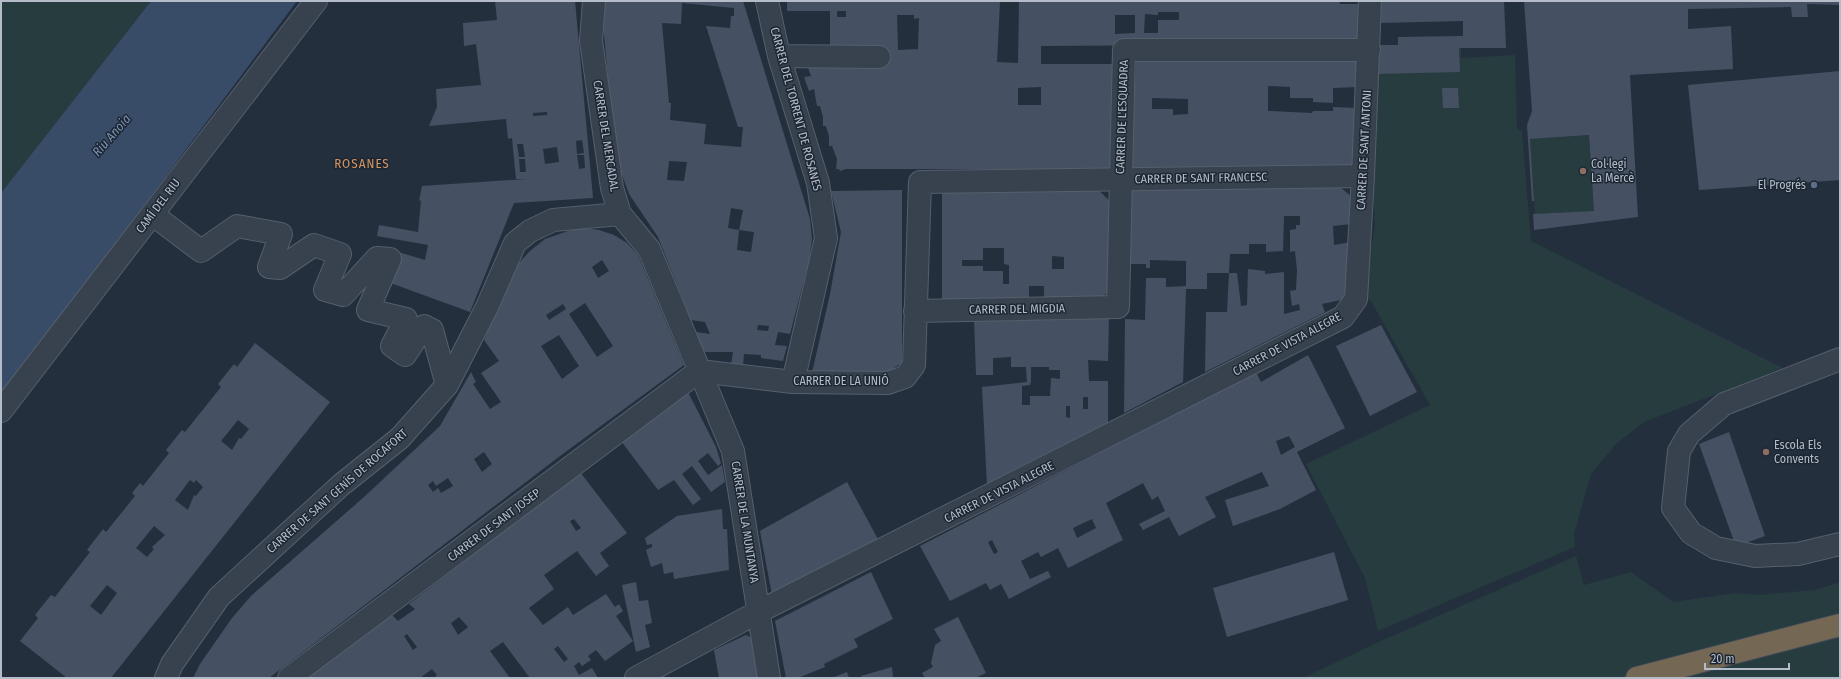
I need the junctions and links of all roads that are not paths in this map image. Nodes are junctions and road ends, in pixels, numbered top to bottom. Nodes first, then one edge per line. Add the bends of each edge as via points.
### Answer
1 (316, 1) edge
2 (594, 1) edge
3 (767, 1) edge
4 (1370, 1) edge
5 (1369, 50) junction
6 (779, 56) junction
7 (879, 57) dead end
8 (1363, 176) junction
9 (1120, 180) junction
10 (920, 182) joint
11 (152, 214) junction
12 (620, 214) junction
13 (1356, 299) joint
14 (1118, 307) joint
15 (915, 311) junction
16 (1840, 358) edge
17 (699, 371) junction
18 (793, 382) junction
19 (447, 385) junction
20 (1, 412) edge
21 (1840, 544) edge
22 (758, 612) junction
23 (1840, 624) edge
24 (166, 678) edge
25 (289, 678) edge
26 (636, 678) edge
27 (769, 678) edge
28 (1637, 678) edge

1 - 11 street, CAMÍ DEL RIU
2 - 12 street, CARRER DEL MERCADAL via 591,41 612,188
3 - 6 street, CARRER DEL TORRENT DE ROSANES
4 - 5 street, CARRER DE SANT ANTONI
5 - 8 street, CARRER DE SANT ANTONI
5 - 9 street, CARRER DE L'ESQUADRA via 1124,50
6 - 7 street
6 - 18 street, CARRER DEL TORRENT DE ROSANES via 818,183 826,238
8 - 9 street, CARRER DE SANT FRANCESC
8 - 13 street, CARRER DE SANT ANTONI
9 - 10 street, CARRER DE SANT FRANCESC
9 - 14 street, CARRER DE L'ESQUADRA
10 - 15 street, CARRER DE LA UNIÓ
11 - 19 street via 201,251 237,226 281,234 268,267 280,268 314,246 340,254 325,290 343,295 377,258 390,259 368,310 406,319 392,346 405,355 424,326 432,330
11 - 20 street, CAMÍ DEL RIU
12 - 17 street, CARRER DEL MERCADAL via 649,249
12 - 19 street, CARRER DE SANT GENÍS DE ROCAFORT via 553,220 515,243 487,307
13 - 22 street, CARRER DE VISTA ALEGRE via 1343,317
14 - 15 street, CARRER DEL MIGDIA
15 - 18 street, CARRER DE LA UNIÓ via 914,365 905,377 888,383
16 - 21 street via 1724,404 1689,434 1678,451 1673,508 1691,533 1716,548 1755,556 1798,554
17 - 18 street, CARRER DE LA UNIÓ
17 - 22 street, CARRER DE LA MUNTANYA via 733,451
17 - 25 street, CARRER DE SANT JOSEP
19 - 24 street, CARRER DE SANT GENÍS DE ROCAFORT via 400,438 341,486 219,597 172,664
22 - 26 street, CARRER DE VISTA ALEGRE
22 - 27 street, CARRER DE LA MUNTANYA
23 - 28 highway

